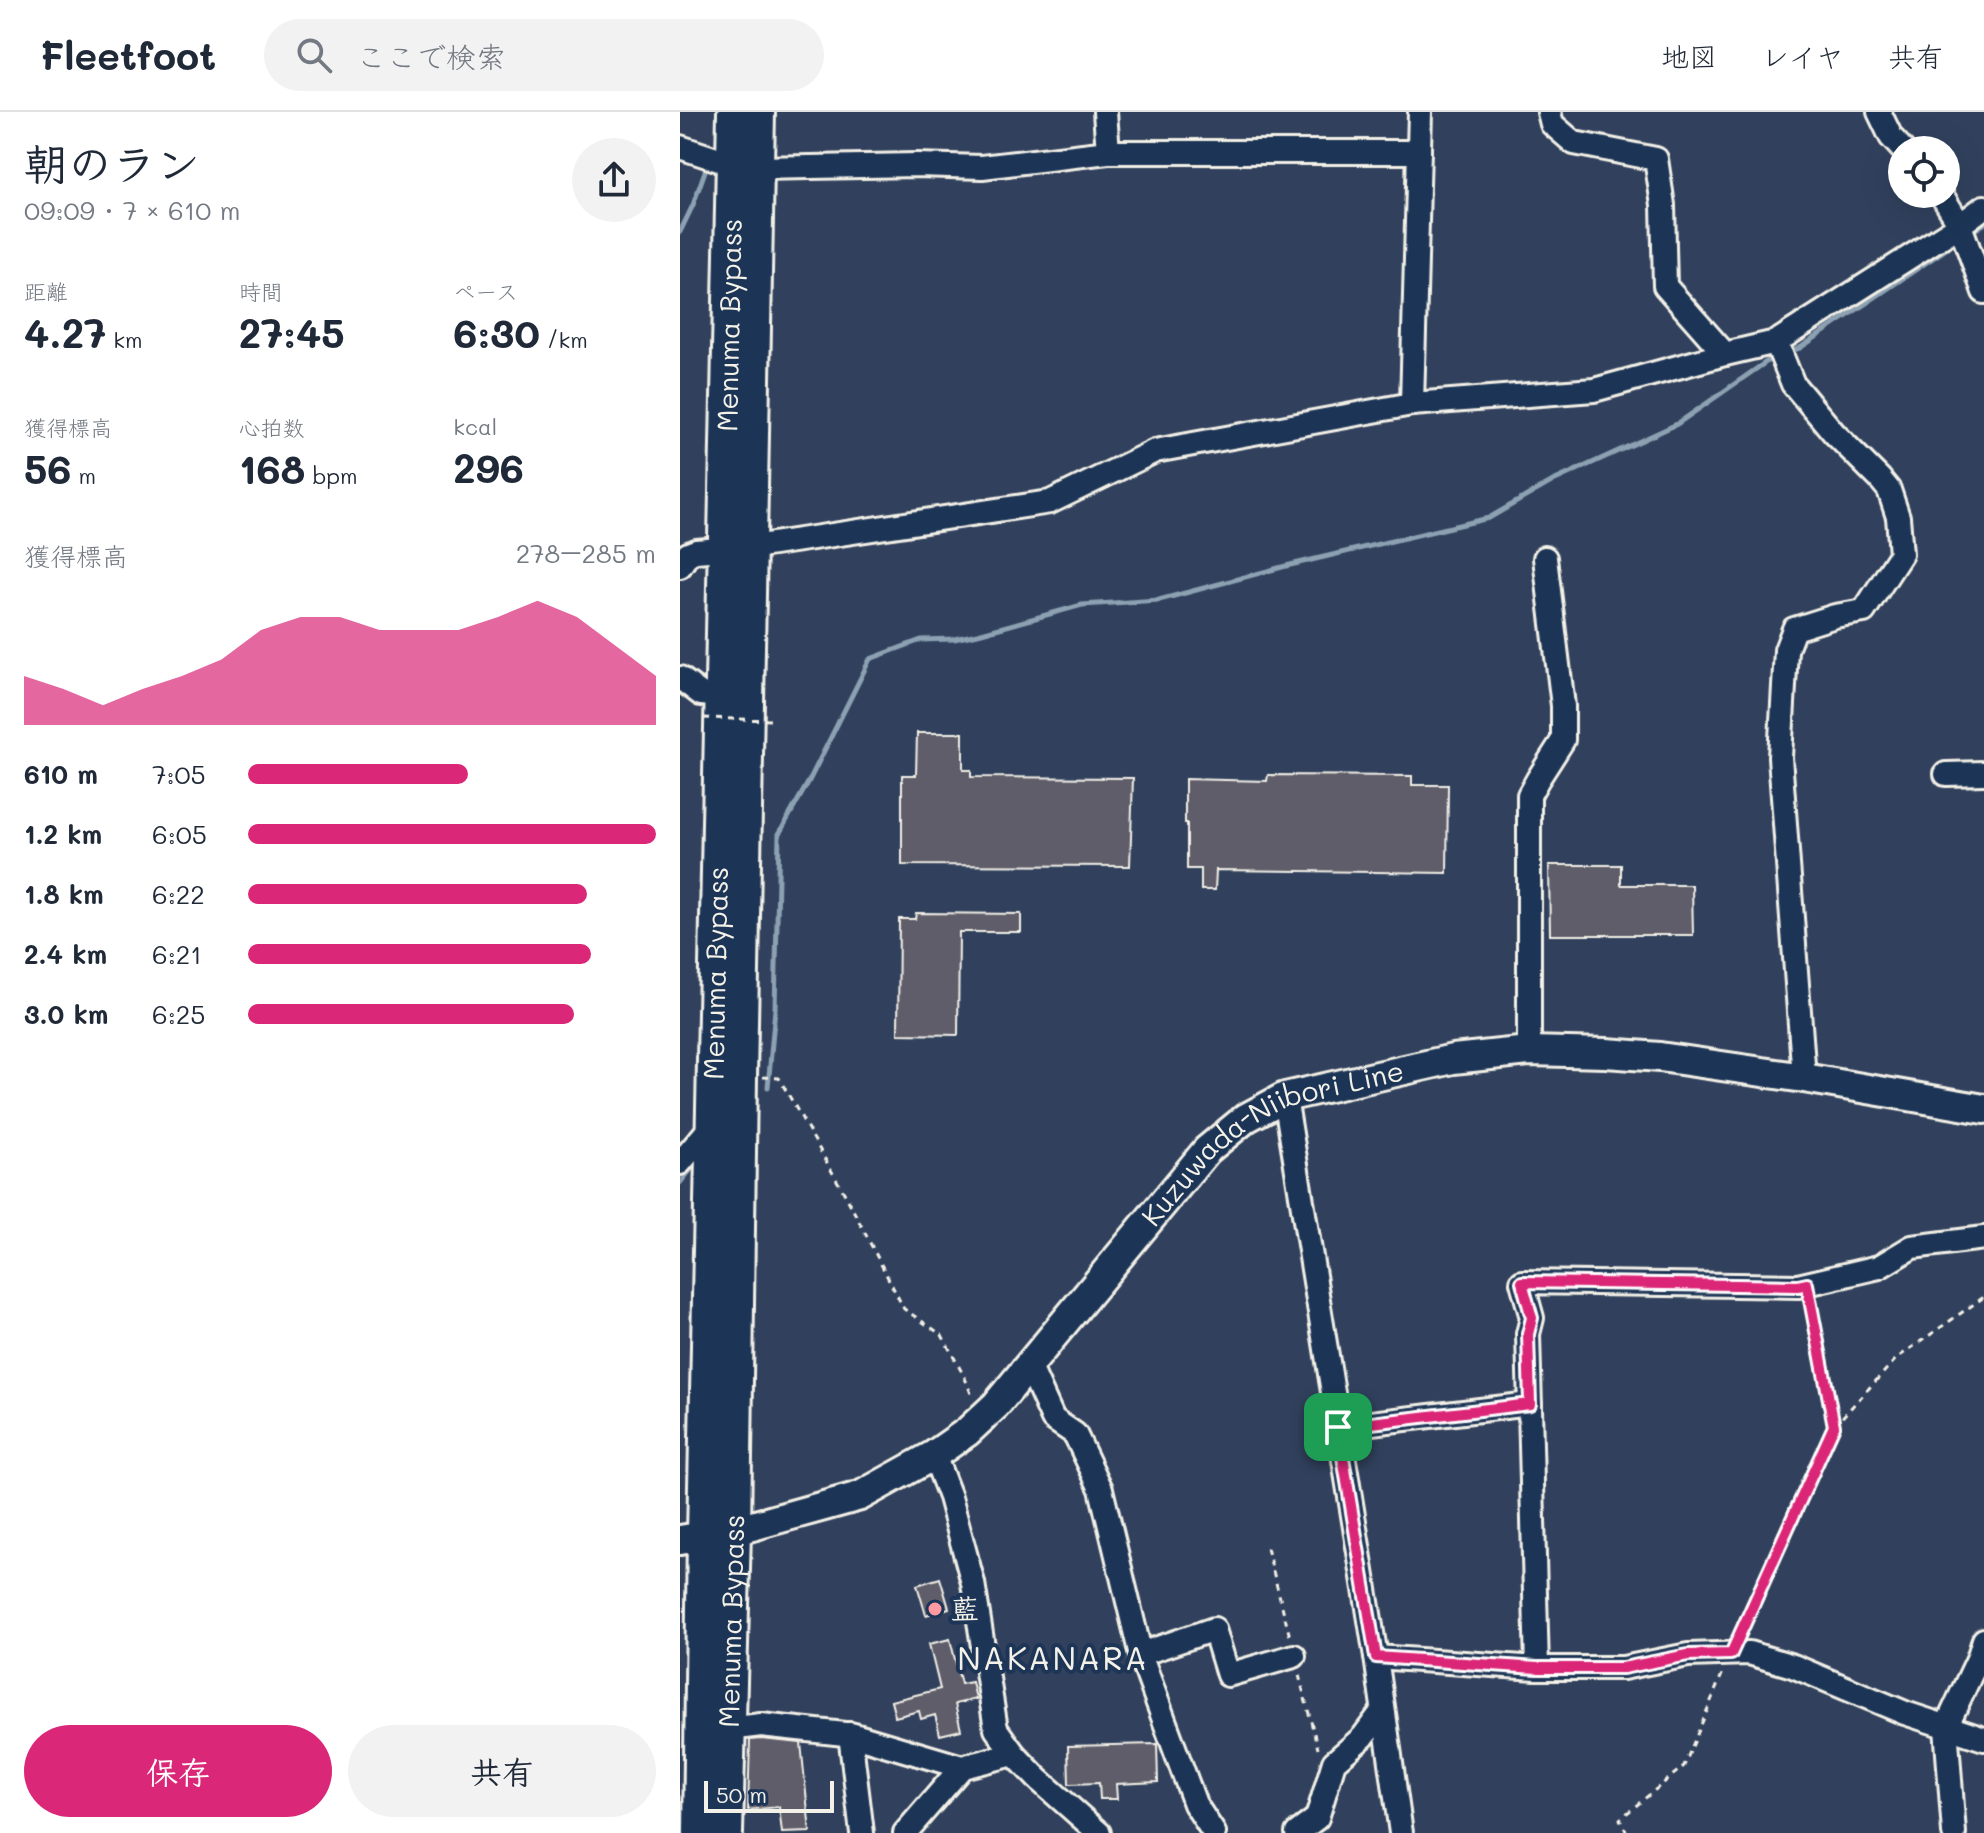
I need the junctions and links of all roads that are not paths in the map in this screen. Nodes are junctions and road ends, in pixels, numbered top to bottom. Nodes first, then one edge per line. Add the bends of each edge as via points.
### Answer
1 (734, 112) edge
2 (758, 112) edge
3 (1105, 112) edge
4 (1420, 112) edge
5 (1549, 112) edge
6 (1879, 112) edge
7 (1891, 136) edge
8 (680, 147) edge
9 (1108, 152) junction
10 (1419, 152) junction
11 (745, 166) junction
12 (1984, 207) edge
13 (1950, 208) edge
14 (1960, 225) junction
15 (1984, 292) edge
16 (1776, 342) junction
17 (1725, 354) junction
18 (1412, 404) junction
19 (738, 548) junction
20 (1545, 558) dead end
21 (681, 561) edge
22 (680, 678) edge
23 (713, 707) junction
24 (1984, 773) edge
25 (1946, 774) dead end
26 (1529, 1051) junction
27 (1804, 1078) junction
28 (1285, 1097) junction
29 (1984, 1109) edge
30 (713, 1124) junction
31 (680, 1163) edge
32 (1984, 1238) edge
33 (1029, 1365) junction
34 (1530, 1404) junction
35 (1338, 1427) junction
36 (934, 1455) junction
37 (706, 1535) edge
38 (1984, 1640) edge
39 (1141, 1654) junction
40 (1294, 1656) dead end
41 (1376, 1657) junction
42 (1537, 1668) junction
43 (1383, 1710) junction
44 (1946, 1727) junction
45 (728, 1729) junction
46 (850, 1734) junction
47 (1984, 1739) edge
48 (1014, 1754) junction
49 (962, 1767) junction
50 (1095, 1832) edge
51 (700, 1833) edge
52 (726, 1833) edge
53 (862, 1833) edge
54 (905, 1833) edge
55 (1214, 1833) edge
56 (1297, 1833) edge
57 (1401, 1833) edge
58 (1954, 1833) edge

1 - 11 highway, Menuma Bypass
2 - 11 highway, Menuma Bypass
3 - 9 street
4 - 10 street
5 - 17 street via 1552,124 1574,143 1656,159 1665,286
6 - 7 street
8 - 11 street
9 - 10 street
9 - 11 street via 982,167
10 - 18 street
11 - 19 highway, Menuma Bypass
12 - 14 street
13 - 14 street
14 - 15 street
14 - 16 street
16 - 17 street
16 - 27 street via 1793,384 1889,490 1901,554 1864,611 1794,629 1786,650 1780,757
17 - 18 street via 1594,390
18 - 19 street via 1155,451 1050,502
19 - 21 street via 696,551
19 - 23 highway, Menuma Bypass
19 - 37 highway, Menuma Bypass via 740,1077
20 - 26 street via 1563,740 1529,795
22 - 23 street
23 - 30 highway, Menuma Bypass
24 - 25 street
26 - 27 main road, Kuzuwada-Niibori Line via 1660,1057
26 - 28 main road, Kuzuwada-Niibori Line via 1453,1059
27 - 29 main road, Kuzuwada-Niibori Line
28 - 33 main road, Kuzuwada-Niibori Line via 1246,1118 1207,1150
28 - 35 street
30 - 31 street
30 - 37 highway, Menuma Bypass
32 - 34 street via 1912,1247 1879,1267 1798,1286 1522,1282 1532,1318
33 - 36 main road, Kuzuwada-Niibori Line via 996,1405
33 - 39 street via 1053,1419 1075,1434 1101,1489
34 - 35 street
34 - 42 street
35 - 41 street
36 - 37 main road, Kuzuwada-Niibori Line via 860,1496
36 - 48 street via 973,1583 996,1729
37 - 45 highway, Menuma Bypass
37 - 51 highway, Menuma Bypass
38 - 44 street
39 - 40 street via 1214,1629 1228,1675
39 - 55 street via 1195,1804
41 - 42 street
41 - 43 street
42 - 44 street via 1623,1668 1688,1655 1749,1653
43 - 56 street via 1334,1762 1317,1818
43 - 57 street
44 - 47 street
44 - 58 street
45 - 46 street via 761,1725
45 - 52 highway, Menuma Bypass
46 - 49 street
46 - 53 street
48 - 49 street
48 - 50 street
49 - 54 street

